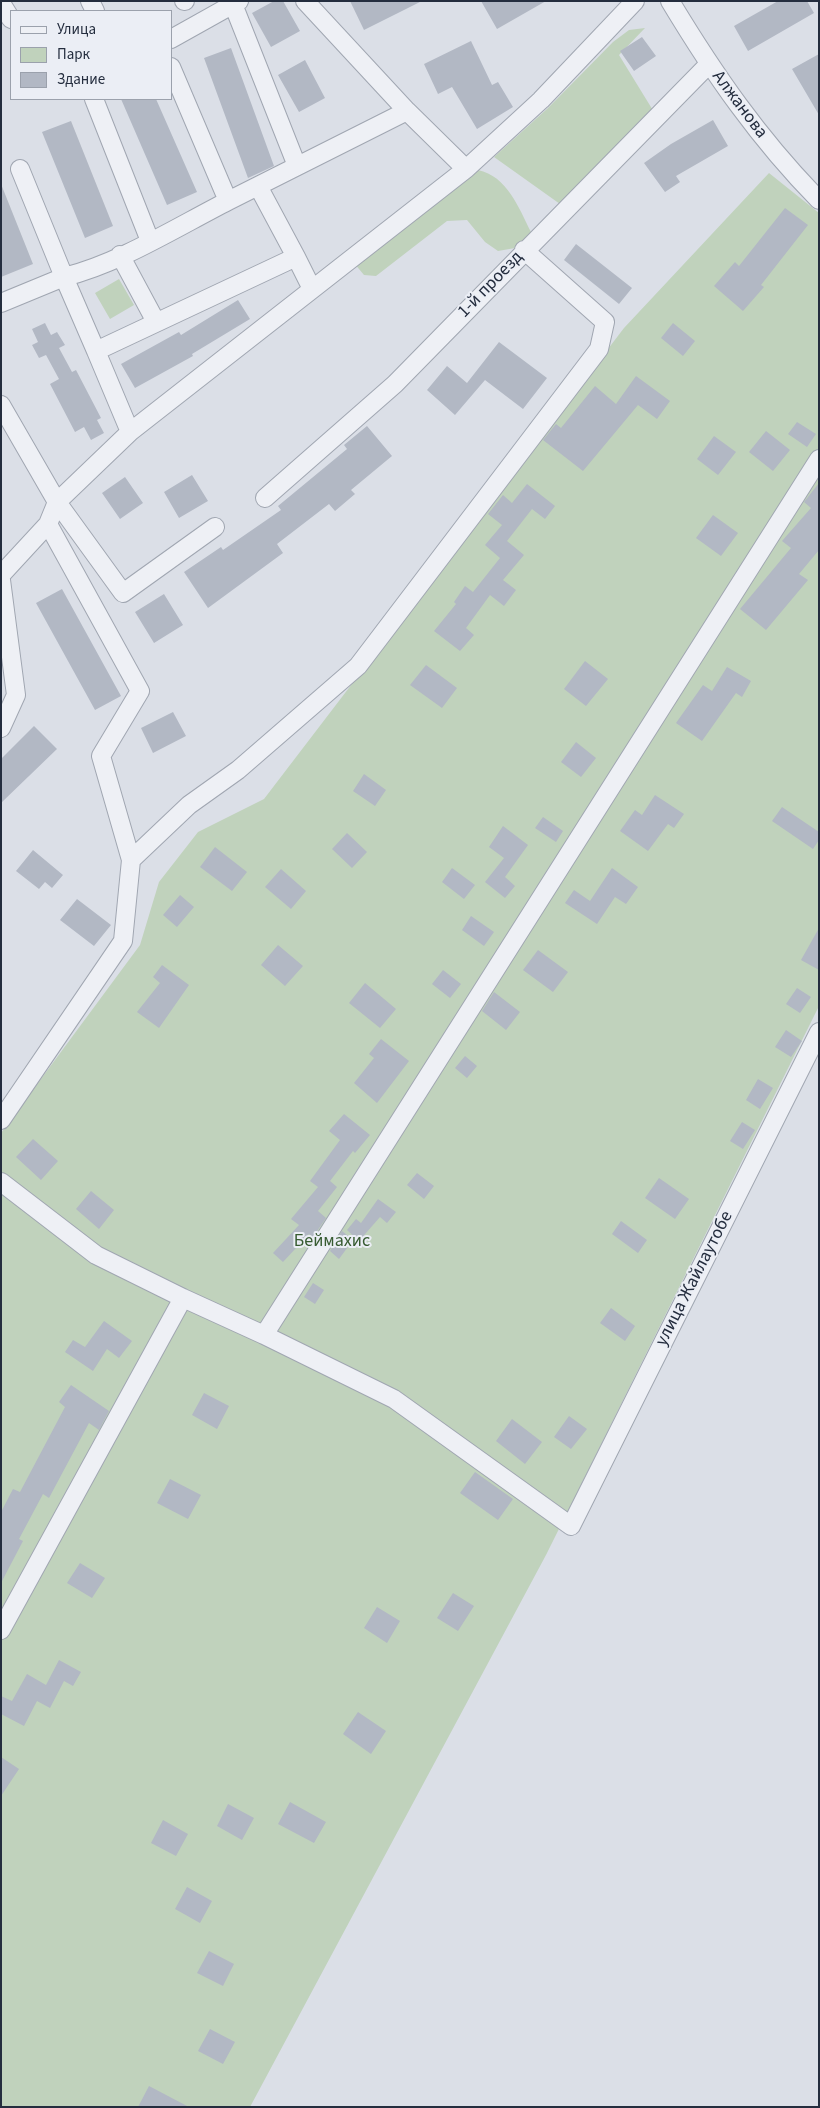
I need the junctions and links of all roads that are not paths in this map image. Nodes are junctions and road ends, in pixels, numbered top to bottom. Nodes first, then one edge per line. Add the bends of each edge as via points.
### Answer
1 (635, 1) edge
2 (670, 1) edge
3 (1, 3) edge
4 (236, 3) edge
5 (310, 3) edge
6 (10, 17) edge
7 (172, 38) edge
8 (708, 65) junction
9 (172, 69) edge
10 (94, 100) edge
11 (407, 111) junction
12 (297, 166) junction
13 (20, 169) dead end
14 (466, 169) junction
15 (258, 186) junction
16 (819, 200) edge
17 (228, 201) junction
18 (150, 240) junction
19 (524, 250) junction
20 (120, 255) junction
21 (296, 257) junction
22 (64, 277) junction
23 (312, 289) junction
24 (1, 303) edge
25 (156, 322) junction
26 (96, 351) junction
27 (1, 405) edge
28 (130, 432) junction
29 (819, 459) edge
30 (265, 498) dead end
31 (57, 502) junction
32 (48, 524) junction
33 (215, 527) dead end
34 (10, 558) edge
35 (1, 575) edge
36 (1, 580) edge
37 (1, 728) edge
38 (131, 860) junction
39 (819, 1032) edge
40 (1, 1120) edge
41 (1, 1182) edge
42 (182, 1298) junction
43 (264, 1335) junction
44 (1, 1630) edge

1 - 14 street via 541,100
2 - 8 street, Алжанова
3 - 6 street
4 - 7 street
4 - 12 street
5 - 11 street
8 - 16 street, Алжанова via 780,160
8 - 19 street, 1-й проезд
9 - 17 street
10 - 18 street
11 - 12 street
11 - 14 street
12 - 15 street
13 - 22 street
14 - 23 street
15 - 17 street
15 - 21 street
17 - 18 street
18 - 20 street
19 - 30 street, 1-й проезд via 395,384
19 - 38 street via 605,322 599,349 358,666 238,770 188,805
20 - 22 street via 84,272
20 - 25 street
21 - 23 street
21 - 25 street
22 - 24 street
22 - 26 street
23 - 28 street
25 - 26 street
26 - 28 street
27 - 31 street
28 - 31 street
29 - 43 street
31 - 32 street
31 - 33 street via 123,594
32 - 34 street
32 - 38 street via 140,691 101,756
34 - 35 street
36 - 37 street via 16,695
38 - 40 street via 123,941
39 - 43 street, улица Жайлаутобе via 570,1526 394,1399
41 - 42 street via 96,1256
42 - 43 street
42 - 44 street

